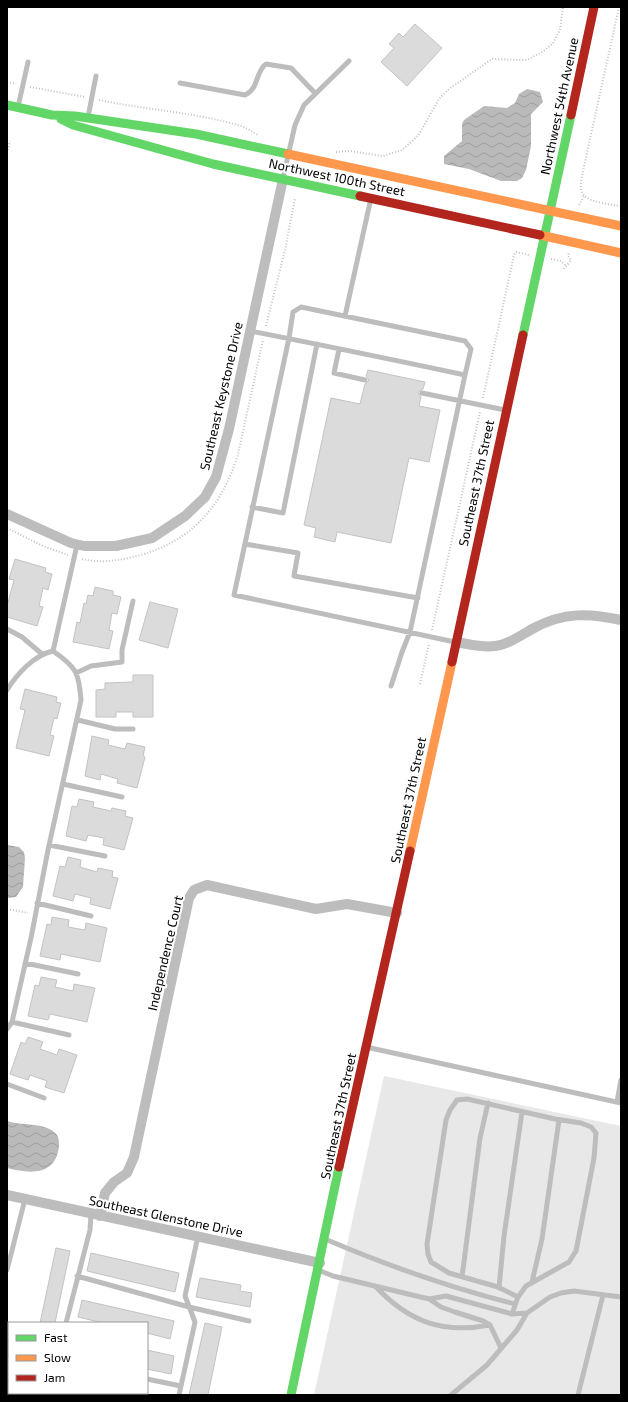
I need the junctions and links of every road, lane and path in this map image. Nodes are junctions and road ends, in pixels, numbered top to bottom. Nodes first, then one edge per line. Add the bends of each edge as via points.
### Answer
1 (594, 7) edge
2 (619, 7) edge
3 (349, 61) dead end
4 (28, 62) dead end
5 (96, 76) dead end
6 (180, 83) dead end
7 (315, 93) junction
8 (7, 104) edge
9 (18, 107) junction
10 (52, 115) junction
11 (87, 119) junction
12 (10, 141) dead end
13 (7, 153) edge
14 (289, 154) junction
15 (283, 179) junction
16 (584, 196) junction
17 (296, 198) dead end
18 (371, 198) junction
19 (579, 202) dead end
20 (621, 206) edge
21 (550, 211) junction
22 (621, 226) edge
23 (544, 235) junction
24 (516, 252) dead end
25 (621, 253) edge
26 (539, 257) junction
27 (564, 269) dead end
28 (345, 316) junction
29 (250, 331) junction
30 (264, 333) junction
31 (289, 338) junction
32 (317, 344) junction
33 (339, 349) junction
34 (465, 374) junction
35 (365, 380) dead end
36 (422, 392) dead end
37 (460, 400) junction
38 (481, 405) junction
39 (505, 410) junction
40 (252, 507) junction
41 (7, 514) edge
42 (7, 528) edge
43 (245, 544) junction
44 (77, 545) junction
45 (74, 557) junction
46 (418, 598) junction
47 (133, 601) dead end
48 (621, 620) edge
49 (7, 629) edge
50 (410, 632) junction
51 (431, 636) junction
52 (456, 642) junction
53 (53, 651) junction
54 (42, 654) junction
55 (76, 673) junction
56 (420, 684) dead end
57 (391, 686) dead end
58 (7, 690) edge
59 (78, 720) junction
60 (133, 728) dead end
61 (63, 784) junction
62 (122, 797) dead end
63 (49, 844) junction
64 (105, 856) dead end
65 (38, 903) junction
66 (7, 909) edge
67 (397, 913) junction
68 (35, 914) junction
69 (91, 916) dead end
70 (25, 963) junction
71 (78, 974) dead end
72 (12, 1022) junction
73 (7, 1029) edge
74 (69, 1035) dead end
75 (366, 1047) junction
76 (621, 1080) edge
77 (7, 1084) edge
78 (44, 1098) dead end
79 (619, 1102) edge
80 (488, 1104) junction
81 (522, 1112) junction
82 (559, 1120) junction
83 (7, 1195) edge
84 (25, 1199) junction
85 (95, 1215) junction
86 (198, 1236) junction
87 (325, 1239) junction
88 (319, 1267) junction
89 (7, 1270) edge
90 (77, 1276) junction
91 (462, 1277) junction
92 (532, 1282) junction
93 (375, 1286) junction
94 (499, 1288) junction
95 (603, 1294) junction
96 (518, 1297) junction
97 (621, 1297) edge
98 (429, 1299) junction
99 (515, 1304) junction
100 (189, 1307) junction
101 (527, 1312) junction
102 (512, 1314) junction
103 (249, 1321) dead end
104 (66, 1322) edge
105 (490, 1325) junction
106 (501, 1348) junction
107 (148, 1379) edge
108 (181, 1386) junction
109 (179, 1395) edge
110 (291, 1395) edge
111 (451, 1395) edge
112 (578, 1395) edge

1 - 21 street, Northwest 54th Avenue
2 - 16 path via 583,171 581,190
3 - 7 lane
4 - 9 lane
5 - 11 lane
6 - 7 lane via 245,95 254,88 260,68 266,64 291,68
7 - 14 lane via 304,105 295,125
8 - 9 street, Northwest 100th Street
9 - 10 street, Northwest 100th Street
10 - 11 street, Northwest 100th Street
10 - 15 street, Northwest 100th Street via 73,125 213,164
11 - 14 street, Northwest 100th Street via 196,134
12 - 13 path
14 - 15 lane
14 - 21 street, Northwest 100th Street
15 - 18 street, Northwest 100th Street
15 - 29 street, Southeast Keystone Drive
16 - 19 path
16 - 20 path
17 - 30 path
18 - 23 street, Northwest 100th Street
18 - 28 lane
21 - 22 street, Northwest 100th Street
21 - 23 street, Southeast 37th Street
23 - 25 street, Northwest 100th Street
23 - 26 street, Southeast 37th Street
24 - 38 path
26 - 27 path via 561,261 566,266
26 - 39 street, Southeast 37th Street
28 - 31 lane via 301,307 293,312
28 - 34 lane via 465,341 471,349
29 - 30 lane
29 - 44 street, Southeast Keystone Drive via 216,477 205,497 185,516 152,538 116,546
30 - 31 lane
30 - 45 path via 232,473 217,502 206,516 177,539 146,554 108,561
31 - 32 lane
31 - 40 lane
32 - 33 lane
32 - 40 lane via 283,513
33 - 34 lane
33 - 35 lane via 334,374
34 - 37 lane
36 - 37 lane
37 - 38 lane
37 - 46 lane
38 - 39 lane
38 - 51 path
39 - 52 street, Southeast 37th Street
40 - 43 lane
41 - 44 street, Southeast Keystone Drive
42 - 45 path via 43,546
43 - 46 lane via 298,553 294,576
43 - 50 lane via 234,595
44 - 45 lane
45 - 53 lane
46 - 50 lane
47 - 55 lane via 122,662 91,666
48 - 52 street via 581,614 545,622 521,637 496,646 484,647
49 - 54 lane via 22,637
50 - 51 lane
50 - 57 lane
51 - 52 lane
51 - 56 path
52 - 67 street, Southeast 37th Street
53 - 54 lane
53 - 55 lane via 71,664
54 - 58 lane
55 - 59 lane via 80,680 81,700
59 - 60 lane via 115,729
59 - 61 lane
61 - 62 lane
61 - 63 lane
63 - 64 lane
63 - 65 lane
65 - 68 lane
65 - 69 lane
66 - 68 path
67 - 75 street, Southeast 37th Street
67 - 85 street, Independence Court via 347,904 316,909 207,885 194,890 189,898 134,1157 127,1173 114,1182 105,1193
68 - 70 lane
70 - 71 lane
70 - 72 lane
72 - 73 lane
72 - 74 lane
75 - 79 lane
75 - 87 street, Southeast 37th Street
76 - 79 lane
77 - 78 lane
80 - 81 lane
80 - 91 lane via 480,1138
80 - 91 lane via 467,1099 456,1100 450,1110 429,1228 428,1254 431,1262
81 - 82 lane
81 - 94 lane
82 - 92 lane via 542,1239
82 - 92 lane via 591,1127 596,1133 594,1158 576,1251 569,1262
83 - 84 street, Southeast Glenstone Drive
84 - 85 street, Southeast Glenstone Drive
84 - 89 lane
85 - 86 street, Southeast Glenstone Drive
85 - 90 lane
86 - 88 street, Southeast Glenstone Drive
86 - 100 lane via 185,1296
87 - 88 street, Southeast 37th Street
87 - 99 lane via 391,1266 482,1296
88 - 93 lane
88 - 110 street, Southeast 37th Street
90 - 100 lane
90 - 104 lane
91 - 94 lane
92 - 96 lane
93 - 98 lane
93 - 105 lane via 390,1302 420,1320 457,1329
94 - 96 lane
95 - 97 lane
95 - 101 lane via 574,1291 561,1293
95 - 112 lane
96 - 99 lane
98 - 102 lane via 446,1296
98 - 105 lane via 441,1307 483,1320
99 - 102 lane
100 - 103 lane
100 - 108 lane via 195,1322
101 - 102 lane
101 - 106 lane via 518,1330
105 - 106 lane
106 - 111 lane via 487,1364
107 - 108 lane
108 - 109 lane

